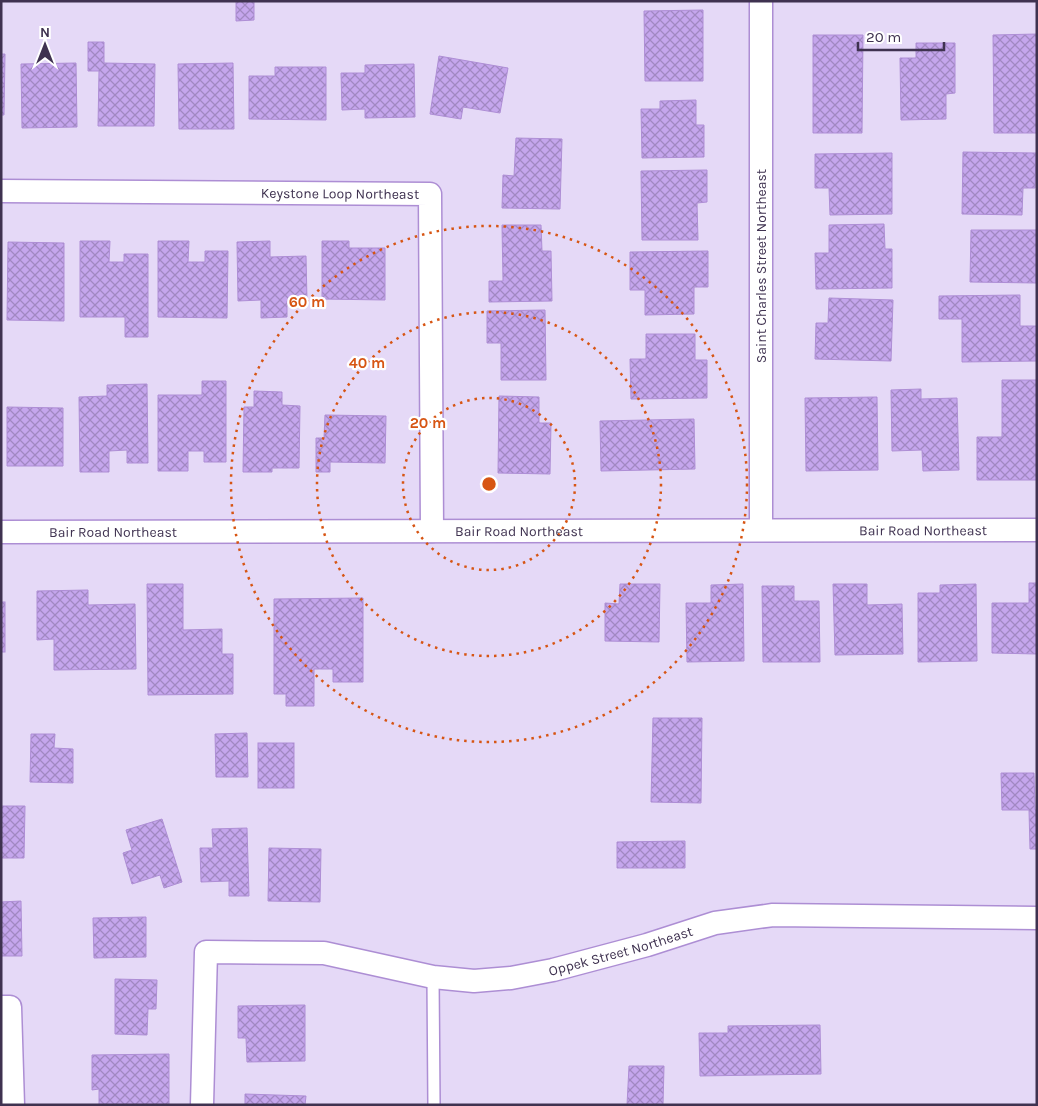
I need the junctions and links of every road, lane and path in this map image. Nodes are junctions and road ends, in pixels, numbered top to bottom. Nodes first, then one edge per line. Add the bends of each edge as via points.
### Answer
1 (761, 1) edge
2 (1, 191) edge
3 (761, 530) junction
4 (1037, 530) edge
5 (432, 531) junction
6 (1, 532) edge
7 (1037, 918) edge
8 (433, 977) junction
9 (1, 1007) edge
10 (13, 1105) edge
11 (202, 1105) edge
12 (434, 1105) edge

1 - 3 street, Saint Charles Street Northeast
2 - 5 street, Keystone Loop Northeast via 430,194
3 - 4 street, Bair Road Northeast
3 - 5 street, Bair Road Northeast
5 - 6 street, Bair Road Northeast
7 - 8 street, Oppek Street Northeast via 773,914 715,923 647,945 511,978 474,981
8 - 11 street, Oppek Street Northeast via 324,953 206,952
8 - 12 lane
9 - 10 street via 10,1007

